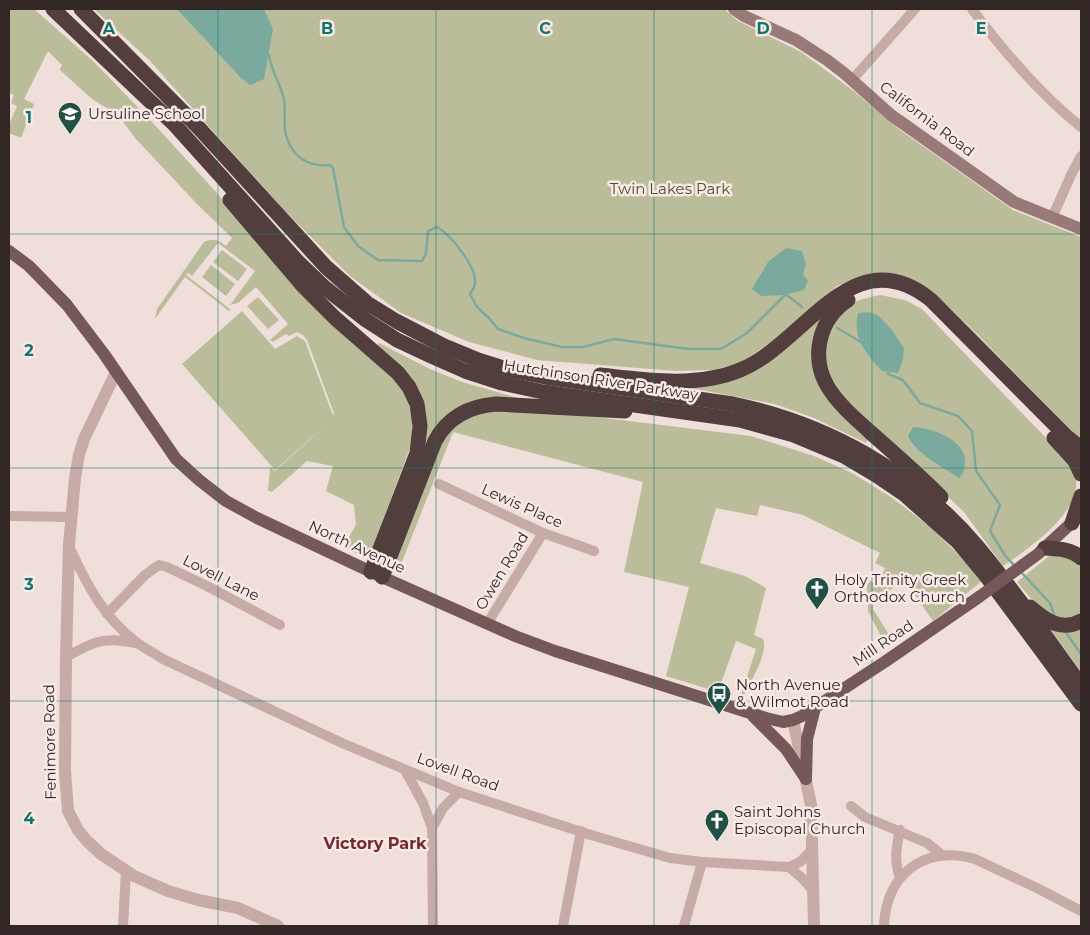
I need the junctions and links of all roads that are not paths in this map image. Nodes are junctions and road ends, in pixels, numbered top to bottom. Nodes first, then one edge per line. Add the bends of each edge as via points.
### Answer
1 (53, 9) edge
2 (81, 9) edge
3 (734, 9) edge
4 (915, 9) edge
5 (972, 9) edge
6 (852, 80) junction
7 (174, 124) junction
8 (1081, 127) edge
9 (1081, 156) edge
10 (1052, 218) junction
11 (1081, 229) edge
12 (9, 251) edge
13 (495, 366) junction
14 (116, 372) junction
15 (682, 411) junction
16 (1081, 448) edge
17 (1081, 474) edge
18 (439, 484) dead end
19 (1081, 496) edge
20 (9, 516) edge
21 (71, 517) junction
22 (1077, 518) edge
23 (543, 533) junction
24 (69, 545) junction
25 (980, 550) junction
26 (594, 551) dead end
27 (1041, 551) junction
28 (1081, 558) edge
29 (377, 574) junction
30 (1012, 592) junction
31 (107, 614) junction
32 (1081, 621) edge
33 (487, 624) junction
34 (280, 625) dead end
35 (137, 643) junction
36 (66, 657) junction
37 (1081, 685) edge
38 (1081, 704) edge
39 (815, 708) junction
40 (751, 714) junction
41 (793, 720) junction
42 (405, 770) junction
43 (806, 778) junction
44 (459, 792) junction
45 (851, 806) dead end
46 (432, 828) junction
47 (900, 830) junction
48 (581, 831) junction
49 (812, 850) junction
50 (942, 855) junction
51 (702, 862) junction
52 (789, 867) junction
53 (126, 871) junction
54 (900, 878) junction
55 (813, 890) junction
56 (1081, 912) edge
57 (123, 926) edge
58 (278, 926) edge
59 (433, 926) edge
60 (563, 926) edge
61 (684, 926) edge
62 (814, 926) edge
63 (884, 926) edge

1 - 7 highway, Hutchinson River Parkway
2 - 13 highway, Hutchinson River Parkway via 198,127 312,254 353,292 427,339
3 - 6 main road, California Road via 811,49
4 - 6 street
5 - 8 street via 1019,68
6 - 10 main road, California Road via 891,115 1014,202
7 - 15 highway, Hutchinson River Parkway via 310,274 350,309 397,340 448,364 502,383
7 - 29 highway via 232,204 292,275 334,318 398,373 413,395 420,426 417,453
9 - 10 street
10 - 11 main road, California Road
12 - 14 main road, North Avenue via 29,266 67,305
13 - 16 highway via 664,380 718,377 741,370 766,356 846,290 863,282 886,280 911,286 931,300
13 - 25 highway, Hutchinson River Parkway via 544,377 733,404 811,426 895,472 939,508
14 - 21 street, Lovell Road via 79,455
14 - 29 main road, North Avenue via 176,459 210,490 250,514
15 - 29 highway via 612,411 496,404 463,412 444,428 435,441
15 - 38 highway, Hutchinson River Parkway via 758,424 810,441 860,465 904,494 971,557
17 - 25 highway via 1071,455 914,299 892,291 876,290 853,297 839,306 828,319 819,341 818,361 828,387 849,412 946,503
18 - 23 street, Lewis Place
19 - 22 highway
20 - 21 street
21 - 24 street, Lovell Road
22 - 27 main road, Mill Road
23 - 26 street, Lewis Place
23 - 33 street, Owen Road
24 - 31 street, Lovell Road via 89,588
24 - 36 street, Fenimore Road
25 - 30 highway, Hutchinson River Parkway
27 - 28 highway via 1064,550
27 - 39 main road, Mill Road, bridge
29 - 33 main road, North Avenue
30 - 32 highway via 1054,624 1070,626
30 - 37 highway, Hutchinson River Parkway
31 - 34 street, Lovell Lane via 159,565 207,586
31 - 35 street, Lovell Road
33 - 40 main road, North Avenue via 555,651
35 - 36 street, Lovell Road via 108,639
35 - 42 street, Lovell Road via 170,662
36 - 53 street, Fenimore Road via 68,811 87,841
39 - 41 main road, Mill Road
39 - 43 main road via 807,739
40 - 41 main road, North Avenue via 778,721
40 - 43 main road via 786,749
41 - 43 street
42 - 44 street, Lovell Road
42 - 46 street
43 - 49 street via 811,806
44 - 46 street via 443,808
44 - 48 street, Lovell Road
45 - 47 street via 865,816
46 - 59 street
47 - 50 street via 927,843
47 - 54 street via 895,857
48 - 51 street, Lovell Road via 670,858
48 - 60 street
49 - 52 street via 800,862
49 - 55 street
50 - 54 street via 915,865
50 - 56 street via 975,859
51 - 52 street, Lovell Road
51 - 61 street
52 - 55 street
53 - 57 street
53 - 58 street, Fenimore Road via 168,891 238,908
54 - 63 street via 887,902
55 - 62 street

